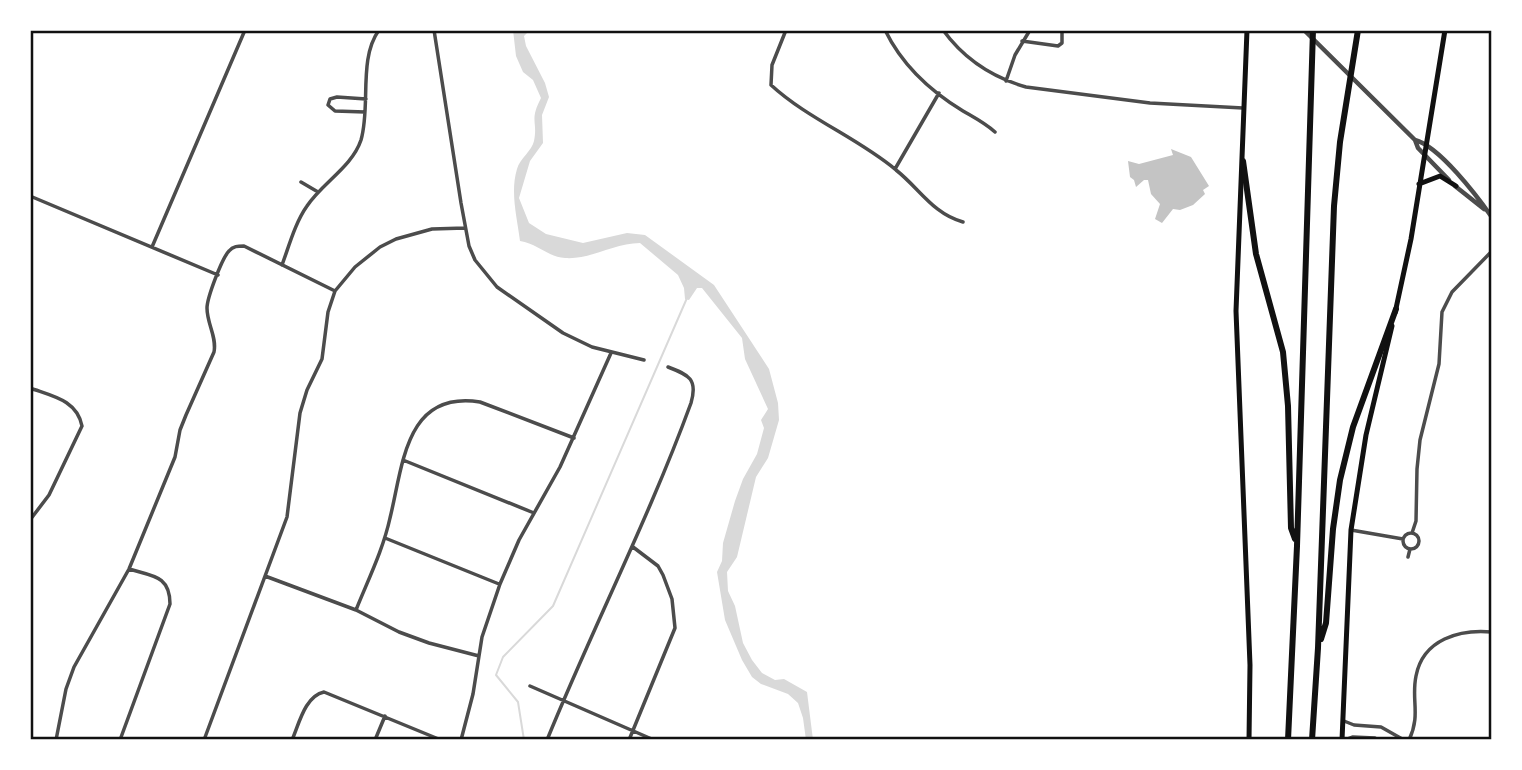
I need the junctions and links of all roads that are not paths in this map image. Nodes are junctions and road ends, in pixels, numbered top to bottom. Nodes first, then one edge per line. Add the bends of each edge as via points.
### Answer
1 (245, 30) edge
2 (379, 30) edge
3 (434, 30) edge
4 (786, 30) edge
5 (886, 30) edge
6 (943, 30) edge
7 (1030, 30) edge
8 (1062, 30) edge
9 (1247, 30) edge
10 (1304, 30) edge
11 (1313, 30) edge
12 (1359, 30) edge
13 (1445, 30) edge
14 (1022, 41) junction
15 (1006, 81) junction
16 (939, 93) junction
17 (366, 99) junction
18 (1246, 108) junction
19 (365, 112) junction
20 (995, 132) dead end
21 (1415, 140) junction
22 (1426, 145) junction
23 (1424, 155) junction
24 (1243, 161) junction
25 (895, 169) junction
26 (301, 182) dead end
27 (1419, 184) junction
28 (1456, 186) junction
29 (318, 192) junction
30 (30, 196) edge
31 (1492, 216) edge
32 (963, 222) dead end
33 (466, 228) junction
34 (152, 247) junction
35 (1492, 251) edge
36 (282, 265) junction
37 (218, 275) junction
38 (335, 291) junction
39 (1396, 309) junction
40 (612, 352) junction
41 (644, 360) dead end
42 (667, 367) dead end
43 (30, 388) edge
44 (574, 438) junction
45 (402, 460) junction
46 (534, 513) junction
47 (30, 520) edge
48 (1351, 530) junction
49 (1412, 533) junction
50 (384, 538) junction
51 (1403, 539) junction
52 (632, 546) junction
53 (1297, 546) junction
54 (1410, 549) junction
55 (1408, 557) dead end
56 (130, 569) junction
57 (265, 576) junction
58 (499, 584) junction
59 (356, 610) junction
60 (1492, 632) edge
61 (1318, 648) junction
62 (479, 656) junction
63 (530, 686) dead end
64 (564, 701) junction
65 (385, 716) junction
66 (1344, 721) junction
67 (1376, 728) junction
68 (633, 731) junction
69 (1389, 733) junction
70 (1376, 739) edge
71 (58, 740) edge
72 (120, 740) edge
73 (204, 740) edge
74 (292, 740) edge
75 (375, 740) edge
76 (441, 740) edge
77 (461, 740) edge
78 (547, 740) edge
79 (629, 740) edge
80 (654, 740) edge
81 (1249, 740) edge
82 (1288, 740) edge
83 (1312, 740) edge
84 (1344, 740) edge
85 (1386, 740) edge
86 (1404, 740) edge
87 (1409, 740) edge

1 - 34 street
2 - 17 street via 368,60
3 - 33 street
4 - 25 street via 772,65 771,85
5 - 16 street via 909,67
6 - 15 street via 966,56
7 - 14 street
8 - 14 street via 1061,46
9 - 18 main road
10 - 21 street
11 - 53 highway
12 - 61 highway via 1334,206
13 - 22 main road
14 - 15 street
15 - 18 street via 1117,100
16 - 20 street
16 - 25 street
17 - 19 street
17 - 19 street via 337,97 328,105 335,111
18 - 24 main road
19 - 29 street via 357,150
21 - 22 street
21 - 23 street
22 - 23 main road
22 - 31 street
23 - 27 main road
23 - 28 street
24 - 53 highway via 1256,254 1283,352 1292,528
24 - 81 main road via 1236,311
25 - 32 street via 938,211
26 - 29 street
27 - 28 main road via 1440,176
27 - 39 main road
28 - 31 street
29 - 36 street via 301,216
30 - 34 street
33 - 38 street via 432,229 396,239 365,259
33 - 40 street via 475,260 498,287 563,333
34 - 37 street
35 - 49 street via 1452,292 1442,312 1439,364 1420,440
36 - 37 street via 244,246 234,247
36 - 38 street
37 - 56 street via 207,308 214,352 180,430 175,457
38 - 57 street via 322,359 300,413 287,516
39 - 48 main road via 1366,435
39 - 61 highway via 1345,458 1333,529 1326,623
40 - 41 street
40 - 44 street
42 - 52 street via 687,376 695,390
43 - 47 street via 70,404 80,413 82,426 49,495
44 - 45 street via 480,402 459,400 424,417
44 - 46 street
45 - 46 street
45 - 50 street
46 - 58 street
48 - 51 street
48 - 66 main road
49 - 51 street
49 - 54 street via 1419,543
50 - 58 street
50 - 59 street
51 - 54 street
52 - 64 street
52 - 68 street via 663,575 675,616 673,636
53 - 82 highway
54 - 55 street
56 - 71 street via 75,667 66,689
56 - 72 street via 160,578 170,604
57 - 59 street
57 - 73 street
58 - 62 street
59 - 62 street via 399,632
60 - 87 street via 1463,632 1440,640 1426,652 1416,676 1416,719
61 - 83 highway
62 - 77 street
63 - 64 street
64 - 68 street
64 - 78 street
65 - 74 street via 329,692 318,693 310,700
65 - 75 street
65 - 76 street
66 - 67 street
66 - 84 main road
67 - 69 street
67 - 70 street
68 - 79 street
68 - 80 street
69 - 85 street
69 - 86 street
70 - 84 street

